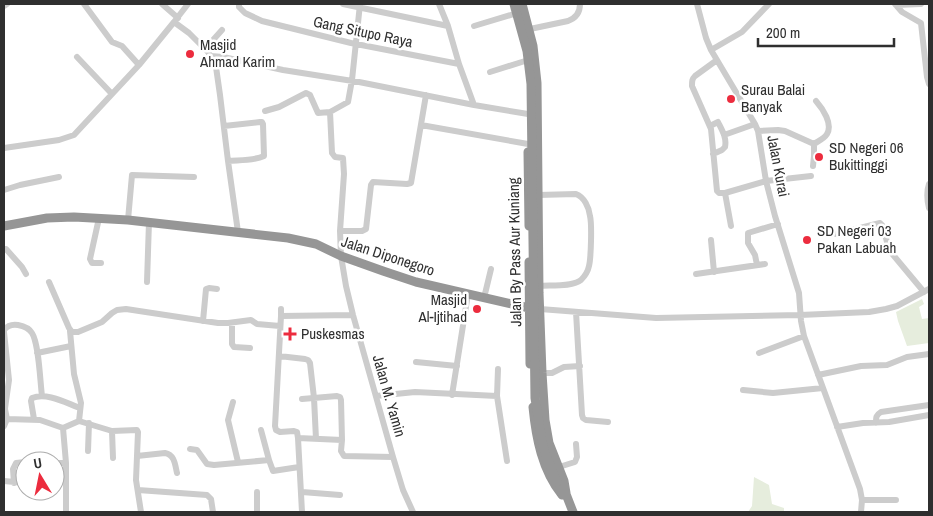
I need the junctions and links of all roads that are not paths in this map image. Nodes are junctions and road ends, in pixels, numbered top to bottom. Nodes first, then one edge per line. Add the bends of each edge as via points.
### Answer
1 (7, 4) edge
2 (84, 4) edge
3 (162, 4) edge
4 (188, 4) edge
5 (239, 4) edge
6 (343, 4) edge
7 (439, 4) edge
8 (509, 4) edge
9 (516, 4) edge
10 (522, 4) edge
11 (580, 4) edge
12 (697, 4) edge
13 (769, 4) edge
14 (895, 4) edge
15 (921, 4) edge
16 (4, 6) edge
17 (360, 6) edge
18 (514, 14) junction
19 (176, 20) junction
20 (448, 26) junction
21 (474, 26) dead end
22 (530, 29) junction
23 (222, 30) dead end
24 (356, 44) junction
25 (205, 49) junction
26 (711, 50) junction
27 (211, 56) junction
28 (77, 57) dead end
29 (717, 60) junction
30 (525, 61) junction
31 (459, 64) junction
32 (139, 65) junction
33 (490, 72) dead end
34 (352, 80) junction
35 (929, 84) edge
36 (112, 94) junction
37 (426, 95) junction
38 (816, 101) dead end
39 (474, 105) junction
40 (265, 111) dead end
41 (330, 112) junction
42 (528, 114) junction
43 (421, 125) junction
44 (224, 126) junction
45 (710, 126) junction
46 (757, 128) junction
47 (724, 135) junction
48 (528, 144) junction
49 (814, 144) junction
50 (4, 148) edge
51 (713, 154) junction
52 (228, 161) junction
53 (813, 166) dead end
54 (811, 176) dead end
55 (59, 177) dead end
56 (194, 177) dead end
57 (766, 181) junction
58 (929, 184) edge
59 (4, 190) edge
60 (725, 193) junction
61 (538, 195) junction
62 (929, 208) edge
63 (99, 218) junction
64 (128, 220) junction
65 (5, 222) edge
66 (149, 222) junction
67 (778, 224) junction
68 (731, 226) dead end
69 (340, 231) junction
70 (238, 232) junction
71 (836, 234) dead end
72 (711, 240) dead end
73 (529, 245) junction
74 (539, 245) junction
75 (4, 249) edge
76 (341, 256) junction
77 (101, 263) dead end
78 (765, 264) dead end
79 (757, 265) junction
80 (491, 269) dead end
81 (714, 272) junction
82 (26, 274) dead end
83 (696, 274) dead end
84 (49, 282) dead end
85 (147, 282) dead end
86 (540, 286) junction
87 (217, 289) dead end
88 (927, 290) edge
89 (468, 294) junction
90 (484, 298) junction
91 (529, 308) junction
92 (540, 310) junction
93 (576, 312) junction
94 (353, 315) junction
95 (800, 315) junction
96 (203, 321) junction
97 (232, 323) junction
98 (280, 326) junction
99 (70, 330) junction
100 (4, 331) edge
101 (804, 336) junction
102 (71, 346) junction
103 (250, 348) dead end
104 (37, 353) junction
105 (759, 353) dead end
106 (929, 354) edge
107 (279, 356) junction
108 (416, 362) dead end
109 (457, 366) junction
110 (580, 366) junction
111 (498, 369) dead end
112 (542, 373) junction
113 (818, 375) junction
114 (823, 388) junction
115 (743, 390) dead end
116 (452, 395) junction
117 (42, 396) junction
118 (376, 396) junction
119 (497, 396) junction
120 (314, 398) junction
121 (302, 399) dead end
122 (234, 402) dead end
123 (929, 405) edge
124 (80, 408) junction
125 (5, 409) edge
126 (929, 415) edge
127 (7, 419) junction
128 (34, 419) junction
129 (79, 421) junction
130 (608, 422) dead end
131 (89, 423) junction
132 (876, 423) junction
133 (4, 426) edge
134 (837, 427) junction
135 (63, 428) junction
136 (261, 430) dead end
137 (112, 431) junction
138 (298, 438) junction
139 (316, 439) junction
140 (342, 440) junction
141 (576, 444) dead end
142 (190, 449) dead end
143 (88, 451) dead end
144 (137, 456) junction
145 (393, 457) junction
146 (113, 458) dead end
147 (269, 460) junction
148 (508, 461) dead end
149 (238, 462) junction
150 (66, 463) joint
151 (15, 465) edge
152 (299, 467) junction
153 (559, 467) junction
154 (177, 473) dead end
155 (4, 481) edge
156 (14, 482) joint
157 (138, 490) junction
158 (257, 492) dead end
159 (302, 492) junction
160 (564, 494) junction
161 (340, 495) dead end
162 (862, 500) junction
163 (896, 500) dead end
164 (66, 512) edge
165 (141, 512) edge
166 (213, 512) edge
167 (257, 512) edge
168 (302, 512) edge
169 (413, 512) edge
170 (568, 512) edge
171 (574, 512) edge
172 (861, 512) edge

1 - 16 street
2 - 32 street via 112,42 122,46
3 - 19 street
4 - 19 street
5 - 24 street, Gang Situpo Raya via 245,13 262,21
6 - 17 street, Gang Situpo Raya
7 - 20 street
8 - 18 highway, Jalan By Pass Aur Kuniang
9 - 160 highway, Jalan By Pass Aur Kuniang, bridge via 527,51 530,84 535,398 545,453
10 - 22 highway, Jalan By Pass Aur Kuniang
11 - 22 street via 573,19
12 - 26 street, Jalan Kurai
13 - 26 street via 742,32
14 - 15 street
14 - 35 street via 921,23
17 - 20 street, Gang Situpo Raya
17 - 24 street
18 - 21 street
18 - 30 highway, Jalan By Pass Aur Kuniang
19 - 25 street
19 - 32 street
20 - 31 street
22 - 61 highway, Jalan By Pass Aur Kuniang via 537,83
23 - 25 street
24 - 31 street, Gang Situpo Raya
24 - 34 street
25 - 27 street
26 - 29 street, Jalan Kurai
27 - 34 street
27 - 44 street via 216,67
28 - 36 street
29 - 45 street via 692,78 692,86
29 - 46 street, Jalan Kurai
30 - 33 street
30 - 42 highway, Jalan By Pass Aur Kuniang
31 - 39 street
32 - 36 street
34 - 37 street
34 - 41 street via 348,104
36 - 50 street via 74,134 60,140
37 - 39 street
37 - 43 street
38 - 49 street via 826,115 828,133
39 - 42 street
40 - 41 street via 306,93 318,113
41 - 69 street, Jalan M. Yamin via 332,153 343,158
42 - 48 highway, Jalan By Pass Aur Kuniang
43 - 48 street
43 - 69 street via 411,183 373,182 370,185 366,229
44 - 52 street
44 - 52 street via 263,124 264,156
45 - 47 street via 718,122
45 - 51 street
46 - 47 street
46 - 49 street via 785,131
46 - 57 street, Jalan Kurai
47 - 51 street via 725,147
48 - 73 highway, Jalan By Pass Aur Kuniang
49 - 53 street
51 - 60 street via 717,191
52 - 70 street
54 - 57 street
55 - 59 street
56 - 64 street via 132,175
57 - 60 street
57 - 67 street, Jalan Kurai
58 - 62 street
60 - 68 street
61 - 74 highway, Jalan By Pass Aur Kuniang
61 - 86 street via 580,195 589,210 591,222 589,265 582,279 576,283
63 - 64 highway, Jalan Diponegoro
63 - 65 highway, Jalan Diponegoro via 59,217
63 - 77 street via 90,259 92,263
64 - 66 highway, Jalan Diponegoro
66 - 70 highway, Jalan Diponegoro
66 - 85 street
67 - 79 street via 748,234 748,243
67 - 95 street, Jalan Kurai via 798,293
69 - 76 street, Jalan M. Yamin
70 - 76 highway, Jalan Diponegoro via 302,240
71 - 88 street via 880,223 889,250
72 - 81 street
73 - 74 highway
73 - 91 highway, Jalan By Pass Aur Kuniang
74 - 86 highway, Jalan By Pass Aur Kuniang
75 - 82 street
76 - 89 highway, Jalan Diponegoro via 416,282
76 - 94 street, Jalan M. Yamin
78 - 79 street
79 - 81 street
80 - 90 street
81 - 83 street
84 - 99 street
86 - 92 highway, Jalan By Pass Aur Kuniang
87 - 96 street via 206,289
88 - 95 street via 897,306 878,311
89 - 90 highway, Jalan Diponegoro
89 - 109 street
90 - 91 highway, Jalan Diponegoro
91 - 160 highway, Jalan By Pass Aur Kuniang via 537,438 547,470 557,489
92 - 93 street
92 - 112 highway, Jalan By Pass Aur Kuniang
93 - 95 street via 656,318
93 - 110 street
94 - 98 street via 281,312
94 - 118 street, Jalan M. Yamin
95 - 101 street, Jalan Kurai
96 - 97 street
96 - 99 street via 126,309 112,312 102,322 78,332
97 - 98 street via 251,320 257,324
97 - 103 street via 233,346
98 - 107 street
99 - 102 street
100 - 104 street via 8,326 25,327 34,338
100 - 125 street via 9,380
101 - 105 street
101 - 113 street, Jalan Kurai
102 - 104 street
102 - 124 street via 82,403
104 - 117 street
106 - 113 street via 907,357 887,365 861,366
107 - 120 street via 308,360
107 - 138 street via 276,429 280,432 294,430
108 - 109 street
109 - 116 street
110 - 112 street
110 - 130 street via 583,418
111 - 119 street
112 - 153 highway, Jalan By Pass Aur Kuniang via 546,430
113 - 114 street, Jalan Kurai
114 - 115 street via 773,393
114 - 134 street, Jalan Kurai
116 - 118 street via 415,392
116 - 119 street
117 - 124 street
117 - 128 street via 32,398
118 - 145 street, Jalan M. Yamin
119 - 148 street
120 - 121 street
120 - 139 street
120 - 140 street via 340,397
122 - 149 street via 228,420
123 - 132 street via 882,412 876,416
124 - 129 street
125 - 127 street
126 - 132 street
127 - 128 street
127 - 133 street
128 - 135 street
129 - 131 street
129 - 135 street
131 - 137 street
131 - 143 street
132 - 134 street
134 - 162 street, Jalan Kurai
135 - 150 street
136 - 147 street
137 - 144 street via 137,430
137 - 146 street
138 - 139 street
138 - 152 street
139 - 140 street
140 - 145 street via 344,456
141 - 153 street via 576,462
142 - 149 street via 198,450 207,464
144 - 154 street via 168,454 174,460
144 - 157 street
145 - 169 street, Jalan M. Yamin
147 - 149 street
147 - 152 street via 273,471
150 - 164 street
151 - 156 street
152 - 159 street
153 - 160 highway, Jalan By Pass Aur Kuniang
155 - 156 street
157 - 165 street
157 - 166 street via 207,495
158 - 167 street
159 - 161 street
159 - 168 street
160 - 170 highway, Jalan By Pass Aur Kuniang
160 - 171 highway, Jalan By Pass Aur Kuniang
162 - 163 street
162 - 172 street, Jalan Kurai

